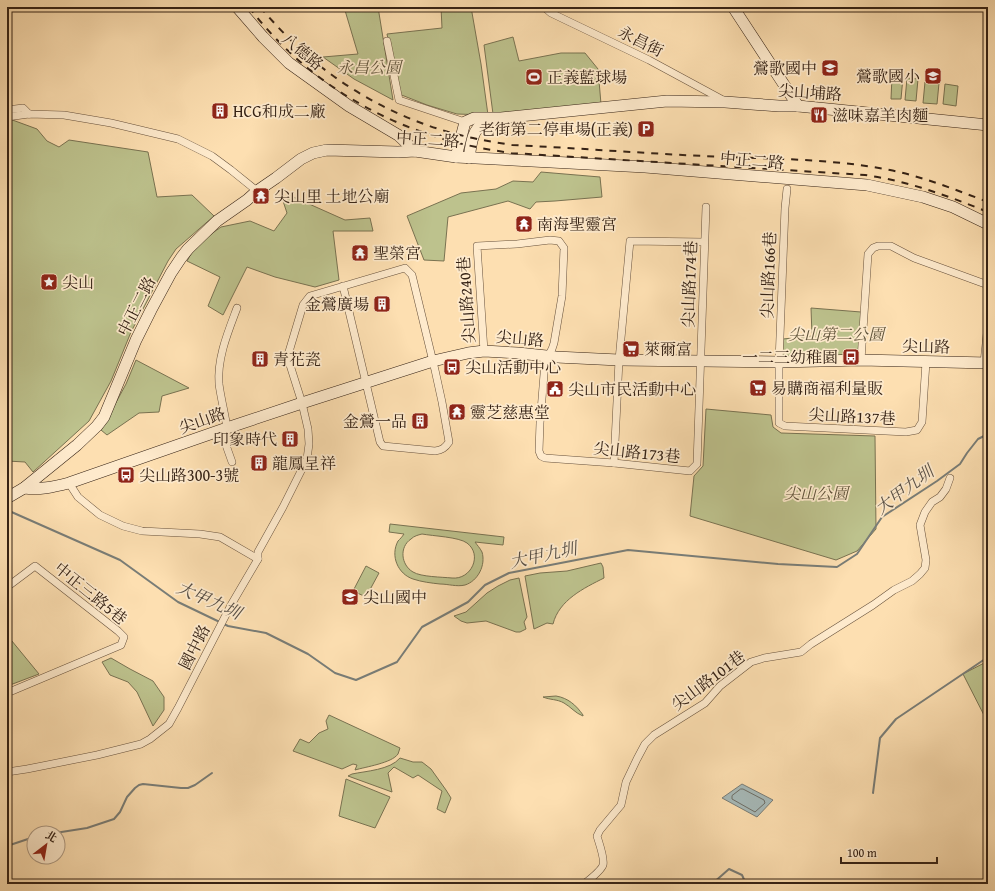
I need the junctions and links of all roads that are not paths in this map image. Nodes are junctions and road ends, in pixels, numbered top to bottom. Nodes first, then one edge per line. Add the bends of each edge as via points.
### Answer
1 (237, 7) edge
2 (544, 7) edge
3 (733, 7) edge
4 (387, 41) dead end
5 (725, 102) junction
6 (798, 106) junction
7 (7, 110) edge
8 (29, 114) junction
9 (7, 117) edge
10 (502, 118) junction
11 (465, 122) junction
12 (988, 125) edge
13 (415, 151) junction
14 (456, 157) junction
15 (468, 158) junction
16 (786, 189) dead end
17 (257, 191) junction
18 (706, 207) dead end
19 (988, 224) edge
20 (704, 242) junction
21 (988, 285) edge
22 (342, 286) junction
23 (237, 308) dead end
24 (988, 324) edge
25 (484, 351) junction
26 (549, 356) junction
27 (619, 360) junction
28 (861, 360) junction
29 (433, 361) junction
30 (700, 362) junction
31 (779, 362) junction
32 (926, 362) junction
33 (986, 363) edge
34 (366, 383) junction
35 (302, 403) junction
36 (224, 429) junction
37 (232, 462) dead end
38 (614, 463) junction
39 (950, 478) dead end
40 (69, 483) junction
41 (24, 488) junction
42 (7, 498) edge
43 (258, 559) junction
44 (7, 587) edge
45 (7, 693) edge
46 (7, 772) edge
47 (584, 884) edge

1 - 13 street, 八德路 via 289,63 349,106 398,135
2 - 5 street, 永昌街
3 - 6 street
4 - 11 street via 399,100
5 - 6 street, 尖山埔路
5 - 10 street, 尖山埔路 via 667,101
6 - 12 street, 尖山埔路
7 - 8 street via 23,108
8 - 9 street
8 - 17 street via 64,115 111,122 178,139 212,156
10 - 11 street via 474,118
10 - 15 street via 483,123 476,130
11 - 14 street
13 - 14 street, 中正二路
13 - 17 street, 中正二路 via 327,150 313,153
14 - 15 street, 中正二路
15 - 19 street, 中正二路 via 645,167 867,185 923,197 953,207
16 - 31 street, 尖山路166巷
17 - 41 street, 中正二路 via 217,221 181,258 136,340 104,417 97,426 78,445
18 - 20 street, 尖山路174巷
20 - 27 street via 630,241
20 - 30 street, 尖山路174巷
21 - 28 street via 914,258 891,246 873,248 868,254
22 - 29 street, 國中路 via 405,268 412,275
22 - 34 street
22 - 35 street, 國中路 via 310,296 303,305 288,354
23 - 36 street via 221,362 219,384
24 - 33 street
25 - 26 street, 尖山路
25 - 26 street, 尖山路240巷 via 477,246 550,240 559,241 564,248 562,296 554,343
25 - 29 street, 尖山路
26 - 27 street, 尖山路
26 - 38 street, 尖山路173巷 via 545,362 540,422 541,456
27 - 30 street, 尖山路
27 - 38 street
28 - 31 street, 尖山路
28 - 32 street, 尖山路
29 - 34 street, 尖山路
29 - 34 street via 449,442 441,450 383,446
30 - 31 street, 尖山路
30 - 38 street, 尖山路173巷 via 697,464 690,471
31 - 32 street, 尖山路137巷 via 779,423 785,426 906,432 917,430 922,422
32 - 33 street, 尖山路
34 - 35 street, 尖山路
35 - 36 street, 尖山路
35 - 43 street, 國中路 via 308,430 307,459 258,552
36 - 37 street
36 - 40 street, 尖山路
39 - 47 street, 尖山路101巷 via 946,489 932,502 920,524 925,568 912,582 894,590 801,652 751,662 720,686 705,703 654,735 637,759 626,782 621,805 597,836 603,865
40 - 41 street, 尖山路 via 35,490
40 - 43 street via 78,497 100,515 123,526 142,531 220,537
41 - 42 street, 中正二路
43 - 46 street, 國中路 via 169,724 141,744
44 - 45 street, 中正三路5巷 via 35,566 124,637 121,645

